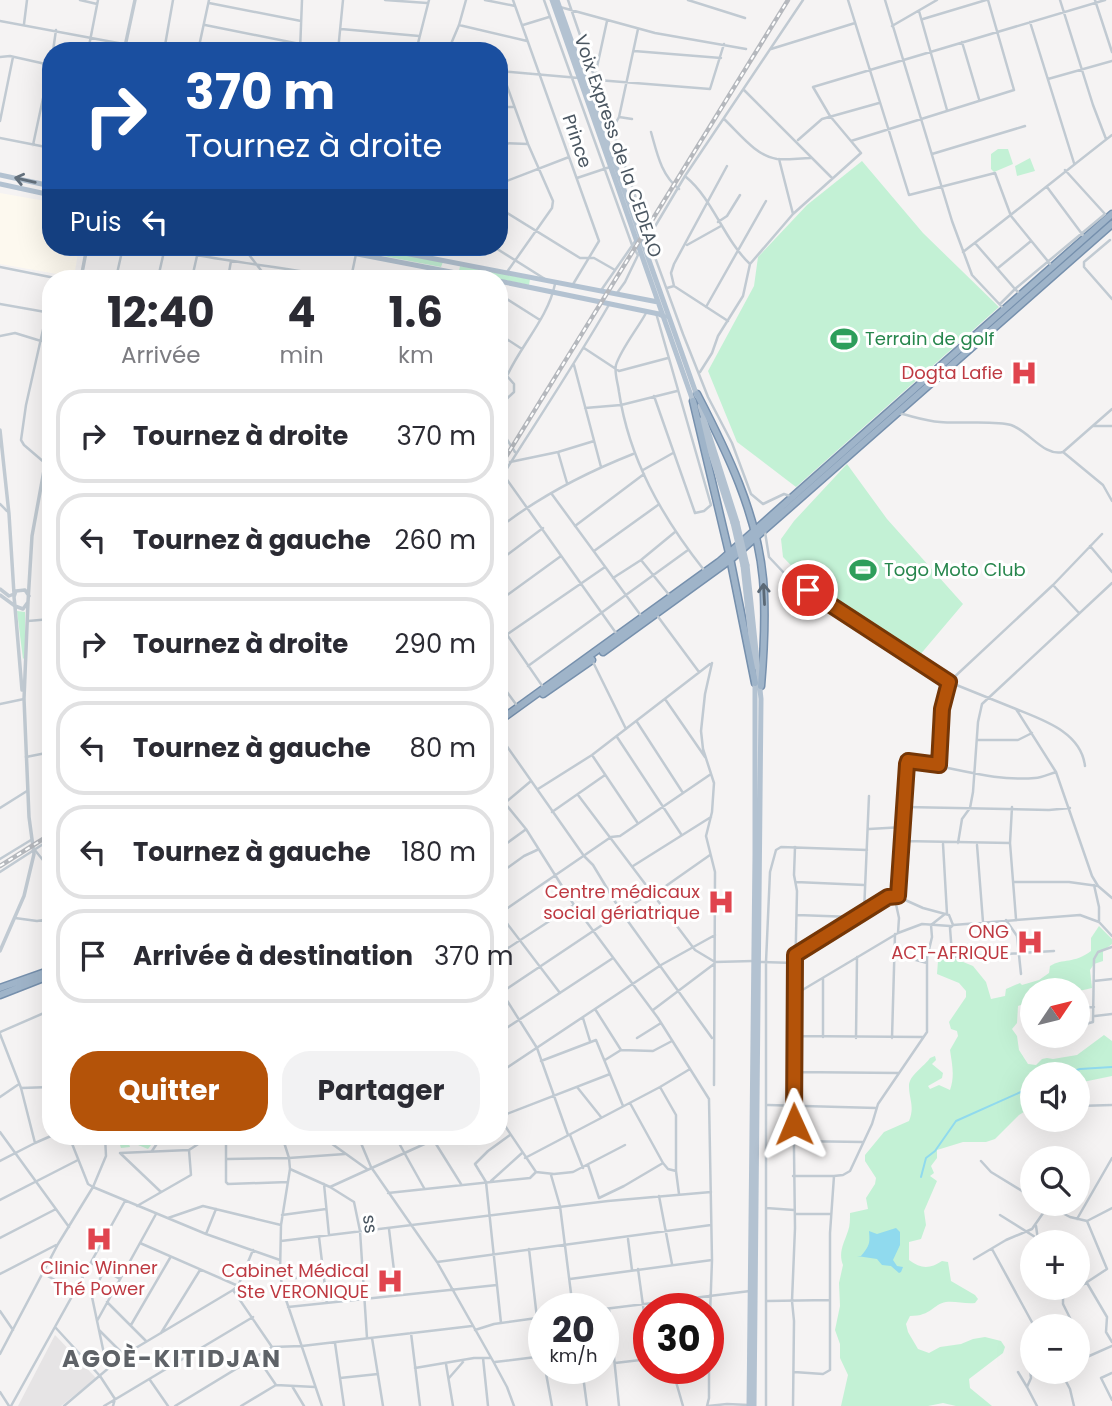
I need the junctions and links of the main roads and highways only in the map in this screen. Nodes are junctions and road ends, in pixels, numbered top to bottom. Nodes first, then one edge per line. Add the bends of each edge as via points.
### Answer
1 (552, 0) edge
2 (558, 0) edge
3 (579, 78) junction
4 (0, 175) edge
5 (0, 184) edge
6 (42, 184) edge
7 (42, 193) edge
8 (1110, 218) edge
9 (366, 256) edge
10 (427, 256) edge
11 (452, 262) junction
12 (440, 270) edge
13 (454, 270) edge
14 (496, 270) edge
15 (508, 272) edge
16 (535, 278) junction
17 (508, 283) edge
18 (532, 288) junction
19 (601, 290) junction
20 (617, 293) junction
21 (595, 300) junction
22 (659, 302) junction
23 (610, 303) junction
24 (1004, 309) junction
25 (665, 313) junction
26 (697, 394) junction
27 (693, 401) junction
28 (778, 513) junction
29 (748, 514) junction
30 (735, 522) junction
31 (763, 525) junction
32 (754, 534) junction
33 (730, 556) junction
34 (719, 569) junction
35 (734, 577) junction
36 (644, 620) junction
37 (758, 685) junction
38 (546, 690) junction
39 (508, 715) edge
40 (508, 717) edge
41 (756, 961) junction
42 (42, 976) edge
43 (42, 977) edge
44 (0, 988) edge
45 (0, 995) edge
46 (751, 1406) edge

1 - 3 main road, Voix Express de la CEDEAO
2 - 3 main road
3 - 22 main road, Voix Express de la CEDEAO via 634,243
3 - 25 main road via 636,222
6 -> 4 main road
5 - 7 main road
8 - 24 highway via 1050,264
8 - 24 highway via 1103,231
9 - 12 main road
10 - 11 main road
11 - 13 main road
11 - 14 main road
15 - 16 main road
16 - 18 main road
16 - 19 main road
17 - 18 main road
18 - 21 main road
19 - 20 main road
19 - 21 main road
20 - 22 main road
20 - 23 main road
21 - 23 main road
22 - 25 main road, Voix Express de la CEDEAO
23 - 25 main road
24 - 28 highway via 898,413
24 - 28 highway
25 - 26 main road
25 - 27 main road
26 - 29 highway via 738,479
26 - 30 main road
27 - 30 main road
27 - 33 highway
28 - 31 highway
29 - 31 highway
29 - 32 highway
30 - 37 main road, bridge via 745,566
31 - 32 highway
32 - 33 highway
37 -> 32 highway via 764,595
33 - 34 highway
33 - 35 highway
33 - 36 highway
34 - 35 highway
34 - 36 highway
35 - 37 highway
36 - 38 highway
36 - 38 highway
37 - 41 main road
38 - 39 highway
38 - 40 highway
41 - 46 main road
41 - 46 main road
42 - 44 highway
43 - 45 highway

